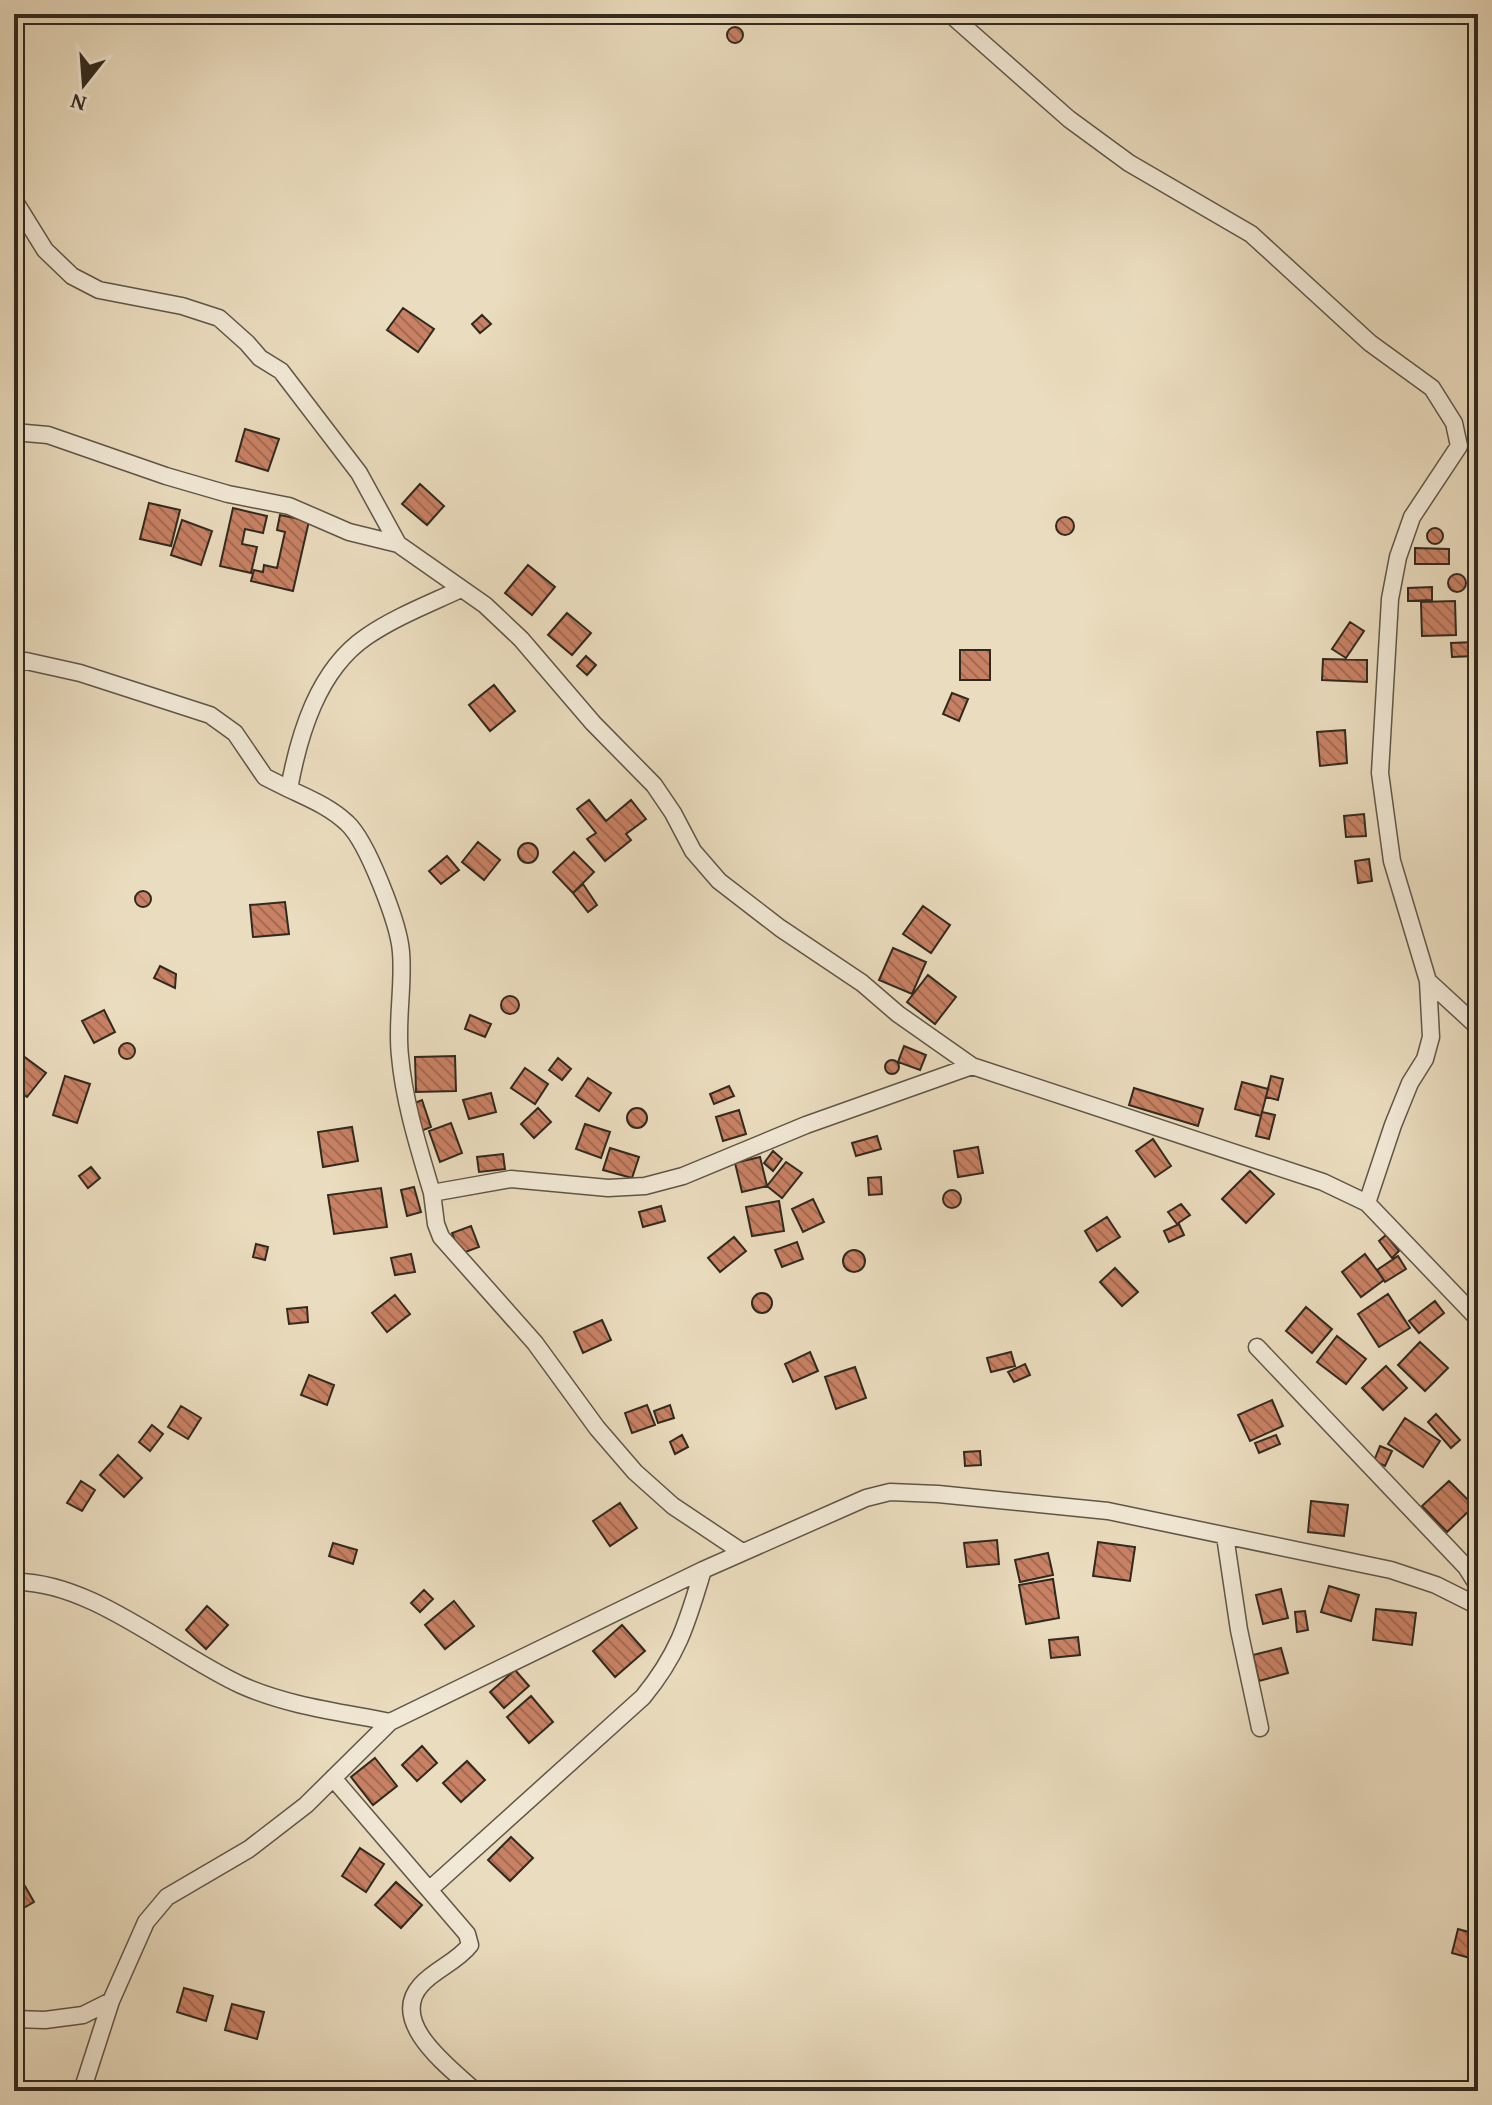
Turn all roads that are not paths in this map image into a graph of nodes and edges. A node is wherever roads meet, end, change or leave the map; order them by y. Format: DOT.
graph roads {
  1 [pos="950,14"];
  2 [pos="14,200"];
  3 [pos="14,432"];
  4 [pos="398,544"];
  5 [pos="461,589"];
  6 [pos="14,665"];
  7 [pos="289,789"];
  8 [pos="1428,981"];
  9 [pos="1478,1027"];
  10 [pos="972,1066"];
  11 [pos="432,1193"];
  12 [pos="1367,1203"];
  13 [pos="1478,1319"];
  14 [pos="1257,1347"];
  15 [pos="1225,1536"];
  16 [pos="742,1552"];
  17 [pos="703,1570"];
  18 [pos="14,1582"];
  19 [pos="1478,1586"];
  20 [pos="1478,1606"];
  21 [pos="390,1722"];
  22 [pos="1260,1728"];
  23 [pos="333,1778"];
  24 [pos="429,1890"];
  25 [pos="111,2001"];
  26 [pos="14,2019"];
  27 [pos="82,2091"];
  28 [pos="475,2091"];
  1 -- 8 [label="street"];
  2 -- 4 [label="street"];
  3 -- 4 [label="street"];
  4 -- 5 [label="street"];
  5 -- 7 [label="street"];
  5 -- 10 [label="street"];
  6 -- 7 [label="street"];
  7 -- 11 [label="street"];
  8 -- 9 [label="street"];
  8 -- 12 [label="street"];
  10 -- 11 [label="street"];
  10 -- 12 [label="street"];
  11 -- 16 [label="street"];
  12 -- 13 [label="street"];
  14 -- 19 [label="street"];
  15 -- 16 [label="street"];
  15 -- 20 [label="street"];
  15 -- 22 [label="street"];
  16 -- 17 [label="street"];
  17 -- 21 [label="street"];
  17 -- 24 [label="street"];
  18 -- 21 [label="street"];
  21 -- 23 [label="street"];
  23 -- 24 [label="street"];
  23 -- 25 [label="street"];
  24 -- 28 [label="street"];
  25 -- 26 [label="street"];
  25 -- 27 [label="street"];
}
